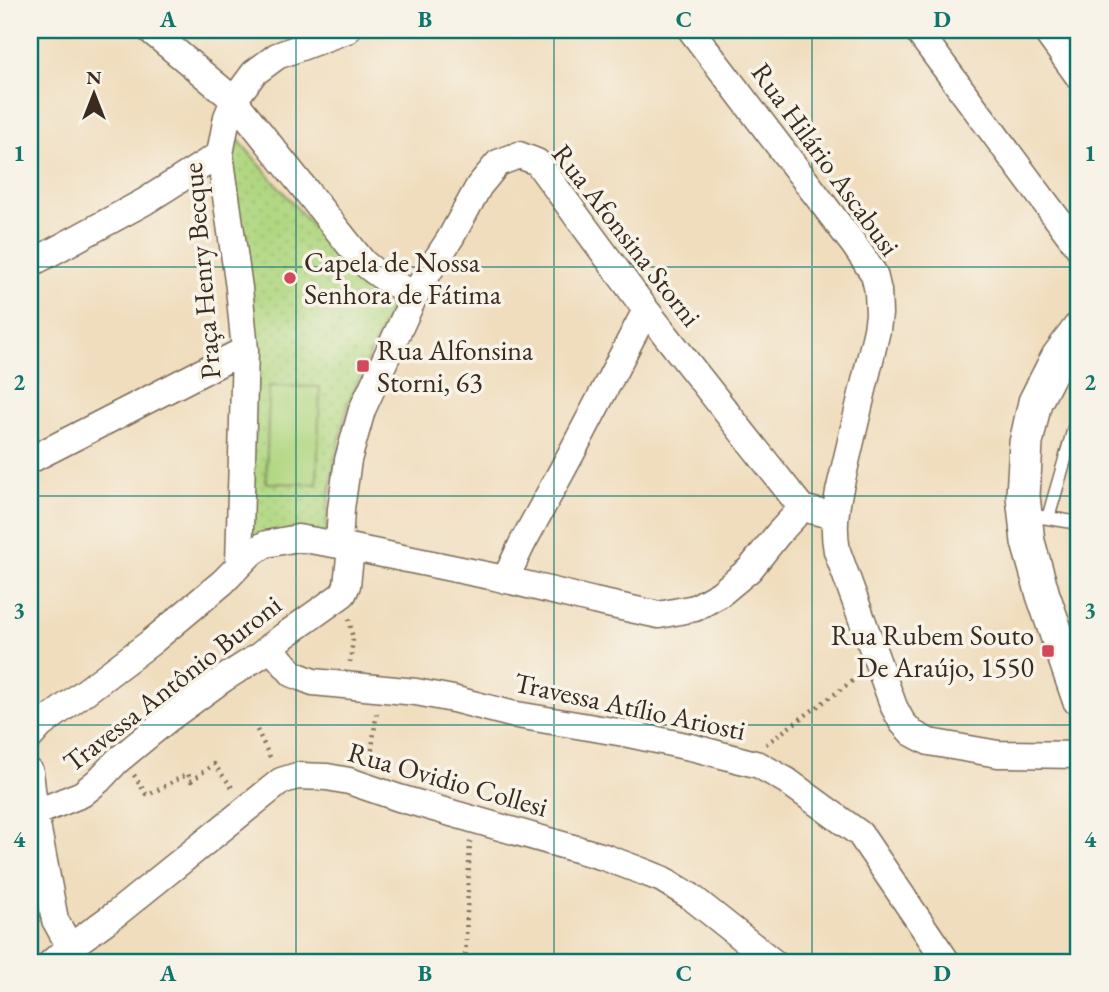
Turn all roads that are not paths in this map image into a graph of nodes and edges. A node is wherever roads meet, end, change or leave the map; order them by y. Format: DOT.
graph roads {
  1 [pos="150,30"];
  2 [pos="347,30"];
  3 [pos="691,30"];
  4 [pos="918,30"];
  5 [pos="1045,30"];
  6 [pos="278,41"];
  7 [pos="1079,77"];
  8 [pos="234,100"];
  9 [pos="220,154"];
  10 [pos="1079,248"];
  11 [pos="30,264"];
  12 [pos="416,294"];
  13 [pos="646,310"];
  14 [pos="1079,330"];
  15 [pos="245,350"];
  16 [pos="1079,411"];
  17 [pos="30,460"];
  18 [pos="802,508"];
  19 [pos="834,516"];
  20 [pos="1036,516"];
  21 [pos="1079,523"];
  22 [pos="345,546"];
  23 [pos="239,564"];
  24 [pos="505,580"];
  25 [pos="271,646"];
  26 [pos="1079,699"];
  27 [pos="30,737"];
  28 [pos="1079,755"];
  29 [pos="30,772"];
  30 [pos="32,815"];
  31 [pos="61,954"];
  32 [pos="773,962"];
  33 [pos="947,962"];
  1 -- 8 [label="street"];
  2 -- 6 [label="street, Praça Henry Becque"];
  3 -- 19 [label="street, Rua Hilário Ascabusi"];
  4 -- 10 [label="street"];
  5 -- 7 [label="street"];
  6 -- 8 [label="street, Praça Henry Becque"];
  8 -- 9 [label="street, Praça Henry Becque"];
  8 -- 12 [label="street"];
  9 -- 11 [label="street"];
  9 -- 15 [label="street, Praça Henry Becque"];
  12 -- 13 [label="street, Rua Afonsina Storni"];
  12 -- 22 [label="street, Rua Afonsina Storni"];
  13 -- 18 [label="street, Rua Afonsina Storni"];
  13 -- 24 [label="street"];
  14 -- 20 [label="street"];
  15 -- 17 [label="street"];
  15 -- 23 [label="street, Praça Henry Becque"];
  16 -- 20 [label="lane"];
  18 -- 19 [label="street"];
  18 -- 24 [label="street"];
  19 -- 28 [label="street, Rua Hilário Ascabusi"];
  20 -- 21 [label="lane"];
  20 -- 26 [label="street"];
  22 -- 23 [label="street"];
  22 -- 24 [label="street"];
  22 -- 25 [label="street, Travessa Antônio Buroni"];
  23 -- 27 [label="street"];
  25 -- 30 [label="street, Travessa Antônio Buroni"];
  25 -- 33 [label="street, Travessa Atílio Ariosti"];
  29 -- 30 [label="street"];
  30 -- 31 [label="street"];
  31 -- 32 [label="street, Rua Ovidio Collesi"];
}
